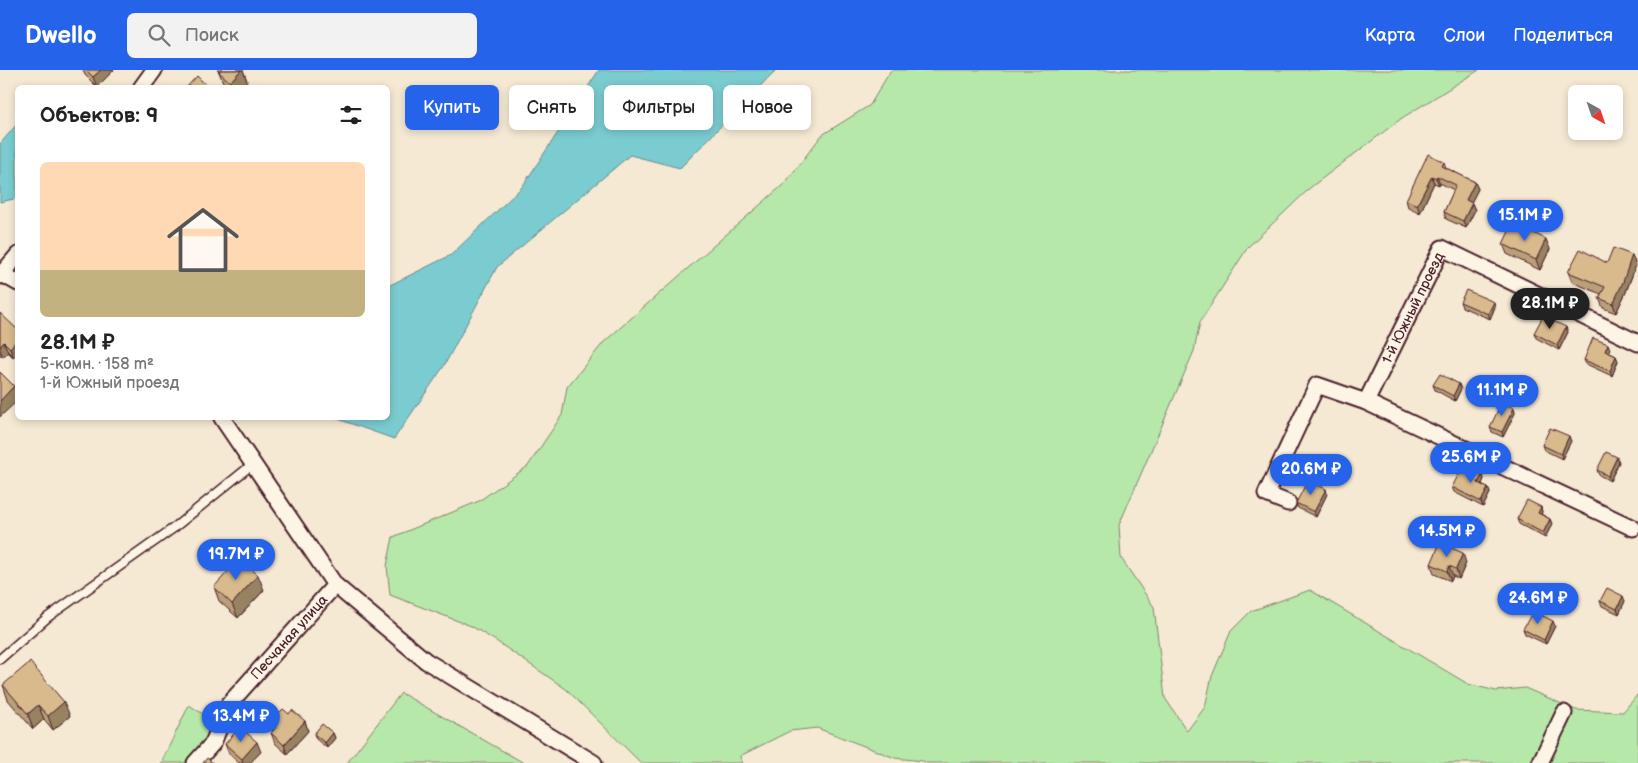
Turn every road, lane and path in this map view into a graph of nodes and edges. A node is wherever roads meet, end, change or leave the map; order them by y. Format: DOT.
graph roads {
  1 [pos="154,70"];
  2 [pos="143,85"];
  3 [pos="15,259"];
  4 [pos="1,275"];
  5 [pos="15,282"];
  6 [pos="1638,343"];
  7 [pos="1366,402"];
  8 [pos="223,420"];
  9 [pos="254,463"];
  10 [pos="1288,503"];
  11 [pos="1633,528"];
  12 [pos="335,585"];
  13 [pos="0,659"];
  14 [pos="1564,713"];
  15 [pos="195,763"];
  16 [pos="594,763"];
  17 [pos="1540,763"];
  1 -- 2 [label="street"];
  3 -- 4 [label="street"];
  4 -- 5 [label="street"];
  6 -- 7 [label="street, 1-й Южный проезд"];
  7 -- 10 [label="street"];
  7 -- 11 [label="street"];
  8 -- 9 [label="street"];
  9 -- 12 [label="street"];
  9 -- 13 [label="lane"];
  12 -- 15 [label="street, Песчаная улица"];
  12 -- 16 [label="street"];
  14 -- 17 [label="street"];
}
